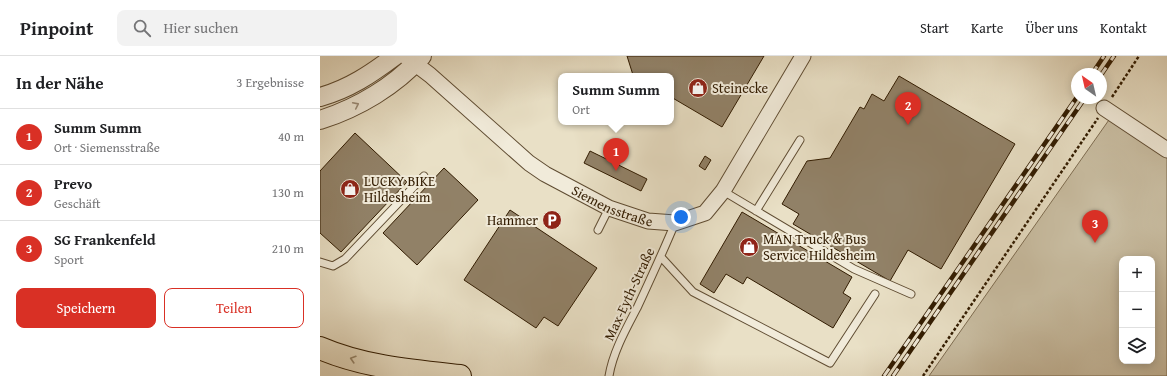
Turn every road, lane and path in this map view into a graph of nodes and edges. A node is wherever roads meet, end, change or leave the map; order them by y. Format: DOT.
graph roads {
  1 [pos="395,56"];
  2 [pos="803,56"];
  3 [pos="1140,56"];
  4 [pos="414,58"];
  5 [pos="320,97"];
  6 [pos="1104,108"];
  7 [pos="320,120"];
  8 [pos="800,140"];
  9 [pos="1167,150"];
  10 [pos="424,176"];
  11 [pos="723,191"];
  12 [pos="609,208"];
  13 [pos="756,211"];
  14 [pos="675,223"];
  15 [pos="598,230"];
  16 [pos="661,256"];
  17 [pos="320,262"];
  18 [pos="875,294"];
  19 [pos="911,294"];
  20 [pos="320,348"];
  21 [pos="460,376"];
  22 [pos="609,376"];
  23 [pos="923,376"];
  1 -- 5 [label="street"];
  2 -- 11 [label="street, Siemensstraße"];
  3 -- 6 [label="path"];
  7 -- 4 [label="street, one-way"];
  4 -- 12 [label="street, Siemensstraße"];
  6 -- 9 [label="street"];
  6 -- 23 [label="path"];
  8 -- 13 [label="lane"];
  10 -- 17 [label="lane"];
  11 -- 13 [label="lane"];
  11 -- 14 [label="street, Siemensstraße"];
  12 -- 14 [label="street, Siemensstraße"];
  12 -- 15 [label="lane"];
  13 -- 19 [label="lane"];
  14 -- 16 [label="lane, Max-Eyth-Straße"];
  16 -- 18 [label="lane"];
  16 -- 22 [label="lane, Max-Eyth-Straße"];
  21 -- 20 [label="highway, one-way"];
}
